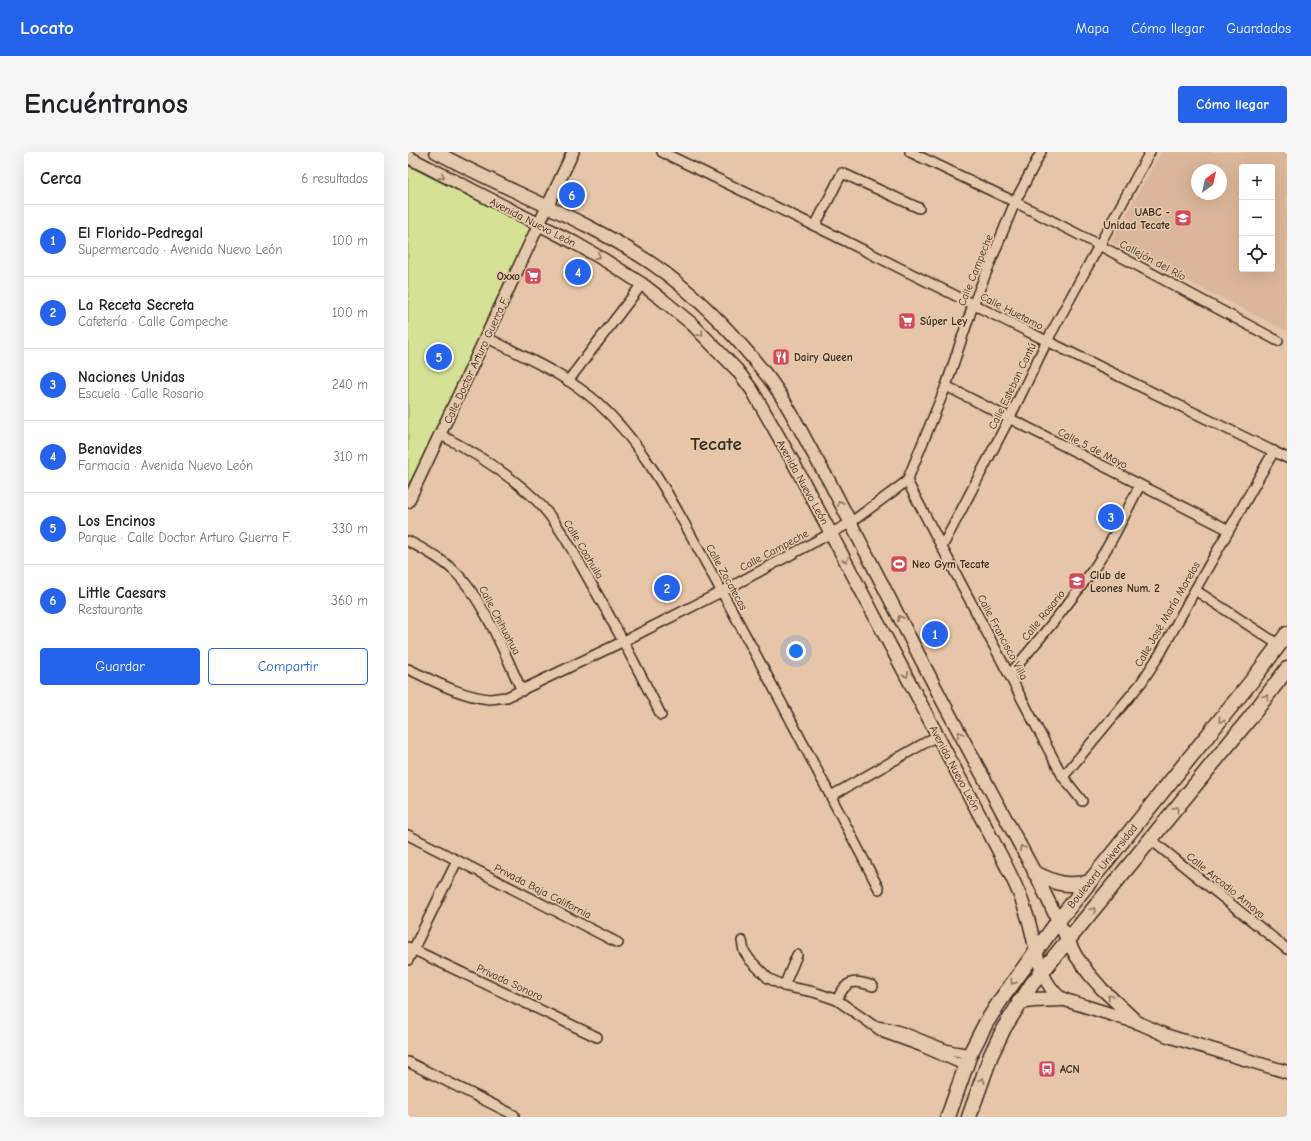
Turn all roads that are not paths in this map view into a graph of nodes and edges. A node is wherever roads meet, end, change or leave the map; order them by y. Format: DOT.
graph roads {
  1 [pos="436,152"];
  2 [pos="573,152"];
  3 [pos="662,152"];
  4 [pos="910,152"];
  5 [pos="1041,152"];
  6 [pos="1150,152"];
  7 [pos="408,157"];
  8 [pos="1015,202"];
  9 [pos="547,207"];
  10 [pos="919,208"];
  11 [pos="538,225"];
  12 [pos="815,226"];
  13 [pos="1099,245"];
  14 [pos="642,284"];
  15 [pos="973,305"];
  16 [pos="486,337"];
  17 [pos="1047,341"];
  18 [pos="1278,342"];
  19 [pos="568,381"];
  20 [pos="946,386"];
  21 [pos="1009,419"];
  22 [pos="440,435"];
  23 [pos="1274,451"];
  24 [pos="1287,458"];
  25 [pos="907,482"];
  26 [pos="1140,485"];
  27 [pos="408,502"];
  28 [pos="850,523"];
  29 [pos="1229,530"];
  30 [pos="832,533"];
  31 [pos="408,541"];
  32 [pos="942,547"];
  33 [pos="1194,590"];
  34 [pos="721,592"];
  35 [pos="1283,639"];
  36 [pos="624,641"];
  37 [pos="408,669"];
  38 [pos="1287,669"];
  39 [pos="1010,674"];
  40 [pos="1254,678"];
  41 [pos="522,691"];
  42 [pos="661,715"];
  43 [pos="1250,718"];
  44 [pos="937,736"];
  45 [pos="1063,777"];
  46 [pos="831,796"];
  47 [pos="1082,801"];
  48 [pos="408,835"];
  49 [pos="1150,839"];
  50 [pos="457,861"];
  51 [pos="1035,873"];
  52 [pos="1088,883"];
  53 [pos="879,889"];
  54 [pos="1058,921"];
  55 [pos="1068,940"];
  56 [pos="742,941"];
  57 [pos="618,943"];
  58 [pos="411,948"];
  59 [pos="1287,949"];
  60 [pos="1036,951"];
  61 [pos="797,955"];
  62 [pos="408,960"];
  63 [pos="1041,971"];
  64 [pos="784,986"];
  65 [pos="873,986"];
  66 [pos="1062,999"];
  67 [pos="837,1000"];
  68 [pos="1019,1002"];
  69 [pos="1139,1023"];
  70 [pos="597,1037"];
  71 [pos="968,1060"];
  72 [pos="408,1062"];
  73 [pos="1287,1072"];
  74 [pos="514,1115"];
  75 [pos="948,1117"];
  76 [pos="969,1117"];
  1 -- 9 [label="main road, Avenida Nuevo León"];
  2 -- 9 [label="street, Calle Doctor Arturo Guerra F."];
  3 -- 12 [label="street, Calle Huetamo"];
  4 -- 8 [label="street, Callejón del Río"];
  5 -- 8 [label="street, Calle Campeche"];
  6 -- 13 [label="street, Calle Esteban Cantú"];
  7 -- 11 [label="main road, Avenida Nuevo León, one-way"];
  8 -- 13 [label="street, Callejón del Río"];
  8 -- 15 [label="street, Calle Campeche"];
  9 -- 11 [label="street, Calle Doctor Arturo Guerra F."];
  28 -- 9 [label="main road, Avenida Nuevo León, one-way"];
  10 -- 12 [label="street"];
  11 -- 14 [label="main road, Avenida Nuevo León, one-way"];
  11 -- 16 [label="street, Calle Doctor Arturo Guerra F."];
  12 -- 15 [label="street, Calle Huetamo"];
  13 -- 17 [label="street, Calle Esteban Cantú"];
  13 -- 18 [label="street, Callejón del Río"];
  14 -- 19 [label="street"];
  14 -- 30 [label="main road, Avenida Nuevo León, one-way"];
  15 -- 17 [label="street, Calle Huetamo"];
  15 -- 20 [label="street, Calle Campeche"];
  16 -- 19 [label="street, Calle Zacatecas"];
  16 -- 22 [label="street, Calle Doctor Arturo Guerra F."];
  17 -- 21 [label="street, Calle Esteban Cantú"];
  17 -- 23 [label="street, Calle Huetamo"];
  19 -- 34 [label="street, Calle Zacatecas"];
  20 -- 21 [label="street, Calle 5 de Mayo"];
  20 -- 25 [label="street, Calle Campeche"];
  21 -- 26 [label="street, Calle 5 de Mayo"];
  21 -- 32 [label="street, Calle Esteban Cantú"];
  22 -- 27 [label="street, Calle Doctor Arturo Guerra F."];
  22 -- 36 [label="street, Calle Coahuila"];
  23 -- 24 [label="street, Calle Huetamo"];
  23 -- 29 [label="street, Calle José María Morelos"];
  25 -- 28 [label="street, Calle Campeche"];
  25 -- 32 [label="street, Calle Francisco Villa"];
  26 -- 29 [label="street, Calle 5 de Mayo"];
  26 -- 39 [label="street, Calle Rosario"];
  28 -- 30 [label="street, Calle Campeche"];
  51 -- 28 [label="main road, Avenida Nuevo León, one-way"];
  29 -- 33 [label="street, Calle José María Morelos"];
  30 -- 34 [label="street, Calle Campeche"];
  30 -- 44 [label="main road, Avenida Nuevo León, one-way"];
  31 -- 41 [label="street, Calle Chihuahua"];
  32 -- 39 [label="street, Calle Francisco Villa"];
  33 -- 35 [label="street"];
  33 -- 45 [label="street, Calle José María Morelos"];
  34 -- 36 [label="street, Calle Campeche"];
  34 -- 46 [label="street, Calle Zacatecas"];
  35 -- 40 [label="main road, Boulevard Universidad"];
  36 -- 41 [label="street, Calle Campeche"];
  36 -- 42 [label="street, Calle Coahuila"];
  37 -- 41 [label="street, Calle Campeche"];
  43 -- 38 [label="main road, Boulevard Universidad, one-way"];
  39 -- 45 [label="street, Calle Francisco Villa"];
  40 -- 43 [label="main road"];
  40 -- 52 [label="main road, Boulevard Universidad, one-way"];
  49 -- 43 [label="main road, Boulevard Universidad, one-way"];
  44 -- 46 [label="street"];
  44 -- 60 [label="main road, Avenida Nuevo León"];
  45 -- 47 [label="street, Calle Francisco Villa"];
  46 -- 53 [label="street, Calle Zacatecas"];
  48 -- 50 [label="street, Privada Baja California"];
  55 -- 49 [label="main road, Boulevard Universidad, one-way"];
  49 -- 59 [label="street, Calle Arcadio Amaya"];
  50 -- 57 [label="street, Privada Baja California"];
  50 -- 58 [label="street"];
  51 -- 52 [label="main road"];
  51 -- 54 [label="main road, Avenida Nuevo León"];
  52 -- 54 [label="main road, Boulevard Universidad"];
  54 -- 55 [label="main road, Avenida Nuevo León"];
  54 -- 60 [label="main road, Boulevard Universidad"];
  55 -- 63 [label="main road, Boulevard Universidad"];
  69 -- 55 [label="main road, Avenida Nuevo León, one-way"];
  56 -- 64 [label="street"];
  58 -- 62 [label="street"];
  58 -- 70 [label="street, Privada Sonora"];
  60 -- 63 [label="main road, Avenida Nuevo León"];
  60 -- 71 [label="main road, Boulevard Universidad, one-way"];
  61 -- 64 [label="street"];
  63 -- 66 [label="main road, Avenida Nuevo León"];
  63 -- 68 [label="main road, Boulevard Universidad"];
  64 -- 67 [label="street"];
  65 -- 67 [label="street"];
  66 -- 68 [label="main road"];
  66 -- 69 [label="main road"];
  67 -- 71 [label="street"];
  76 -- 68 [label="main road, Boulevard Universidad, one-way"];
  69 -- 73 [label="main road"];
  71 -- 75 [label="main road, Boulevard Universidad"];
  72 -- 74 [label="street"];
}
